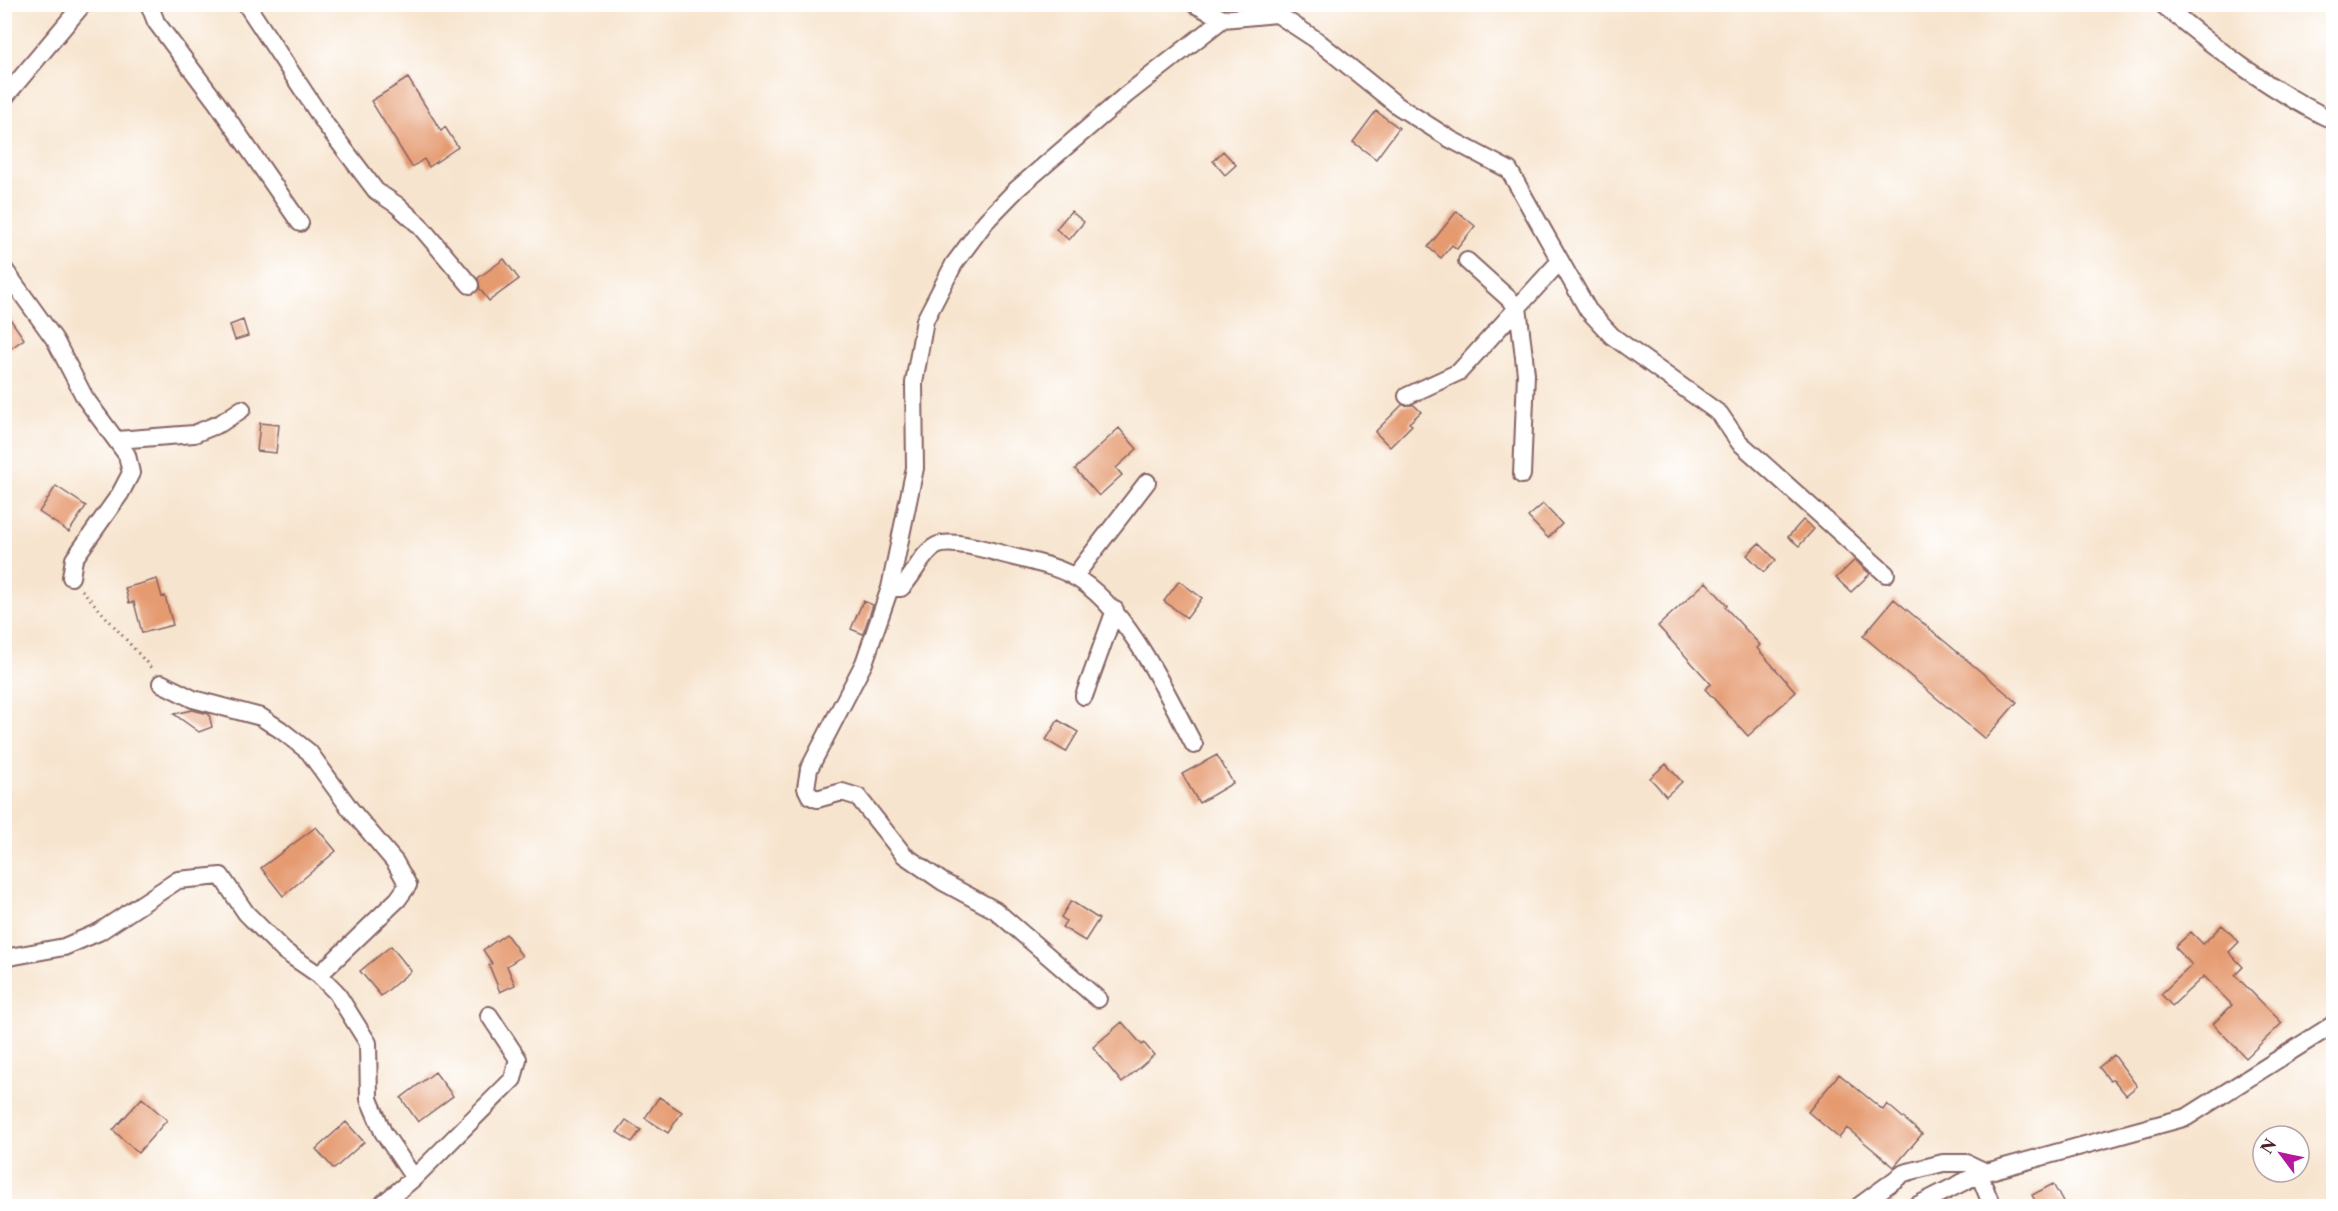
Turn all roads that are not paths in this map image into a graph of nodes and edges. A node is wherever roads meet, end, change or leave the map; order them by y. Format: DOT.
graph roads {
  1 [pos="83,4"];
  2 [pos="149,4"];
  3 [pos="246,4"];
  4 [pos="1194,4"];
  5 [pos="2162,4"];
  6 [pos="1223,19"];
  7 [pos="4,98"];
  8 [pos="2334,121"];
  9 [pos="300,223"];
  10 [pos="1467,261"];
  11 [pos="1560,261"];
  12 [pos="4,269"];
  13 [pos="470,285"];
  14 [pos="1518,307"];
  15 [pos="1407,396"];
  16 [pos="242,409"];
  17 [pos="117,440"];
  18 [pos="1521,476"];
  19 [pos="1147,482"];
  20 [pos="1886,573"];
  21 [pos="71,577"];
  22 [pos="1074,577"];
  23 [pos="890,588"];
  24 [pos="1115,610"];
  25 [pos="161,683"];
  26 [pos="1084,696"];
  27 [pos="1194,745"];
  28 [pos="4,958"];
  29 [pos="319,975"];
  30 [pos="1098,999"];
  31 [pos="489,1015"];
  32 [pos="2334,1024"];
  33 [pos="1982,1173"];
  34 [pos="414,1178"];
  35 [pos="380,1206"];
  36 [pos="1859,1206"];
  37 [pos="1916,1206"];
  38 [pos="1992,1206"];
  1 -- 7 [label="street"];
  2 -- 9 [label="street"];
  3 -- 13 [label="street"];
  4 -- 6 [label="street"];
  5 -- 8 [label="street"];
  6 -- 11 [label="street"];
  6 -- 23 [label="street"];
  10 -- 14 [label="street"];
  11 -- 14 [label="street"];
  11 -- 20 [label="street"];
  12 -- 17 [label="street"];
  14 -- 15 [label="street"];
  14 -- 18 [label="street"];
  16 -- 17 [label="street"];
  17 -- 21 [label="street"];
  19 -- 22 [label="street"];
  22 -- 23 [label="street"];
  22 -- 24 [label="street"];
  23 -- 30 [label="street"];
  24 -- 26 [label="street"];
  24 -- 27 [label="street"];
  25 -- 29 [label="street"];
  28 -- 29 [label="street"];
  29 -- 34 [label="street"];
  31 -- 34 [label="street"];
  32 -- 33 [label="street"];
  33 -- 36 [label="street"];
  33 -- 37 [label="street"];
  33 -- 38 [label="street"];
  34 -- 35 [label="street"];
}
